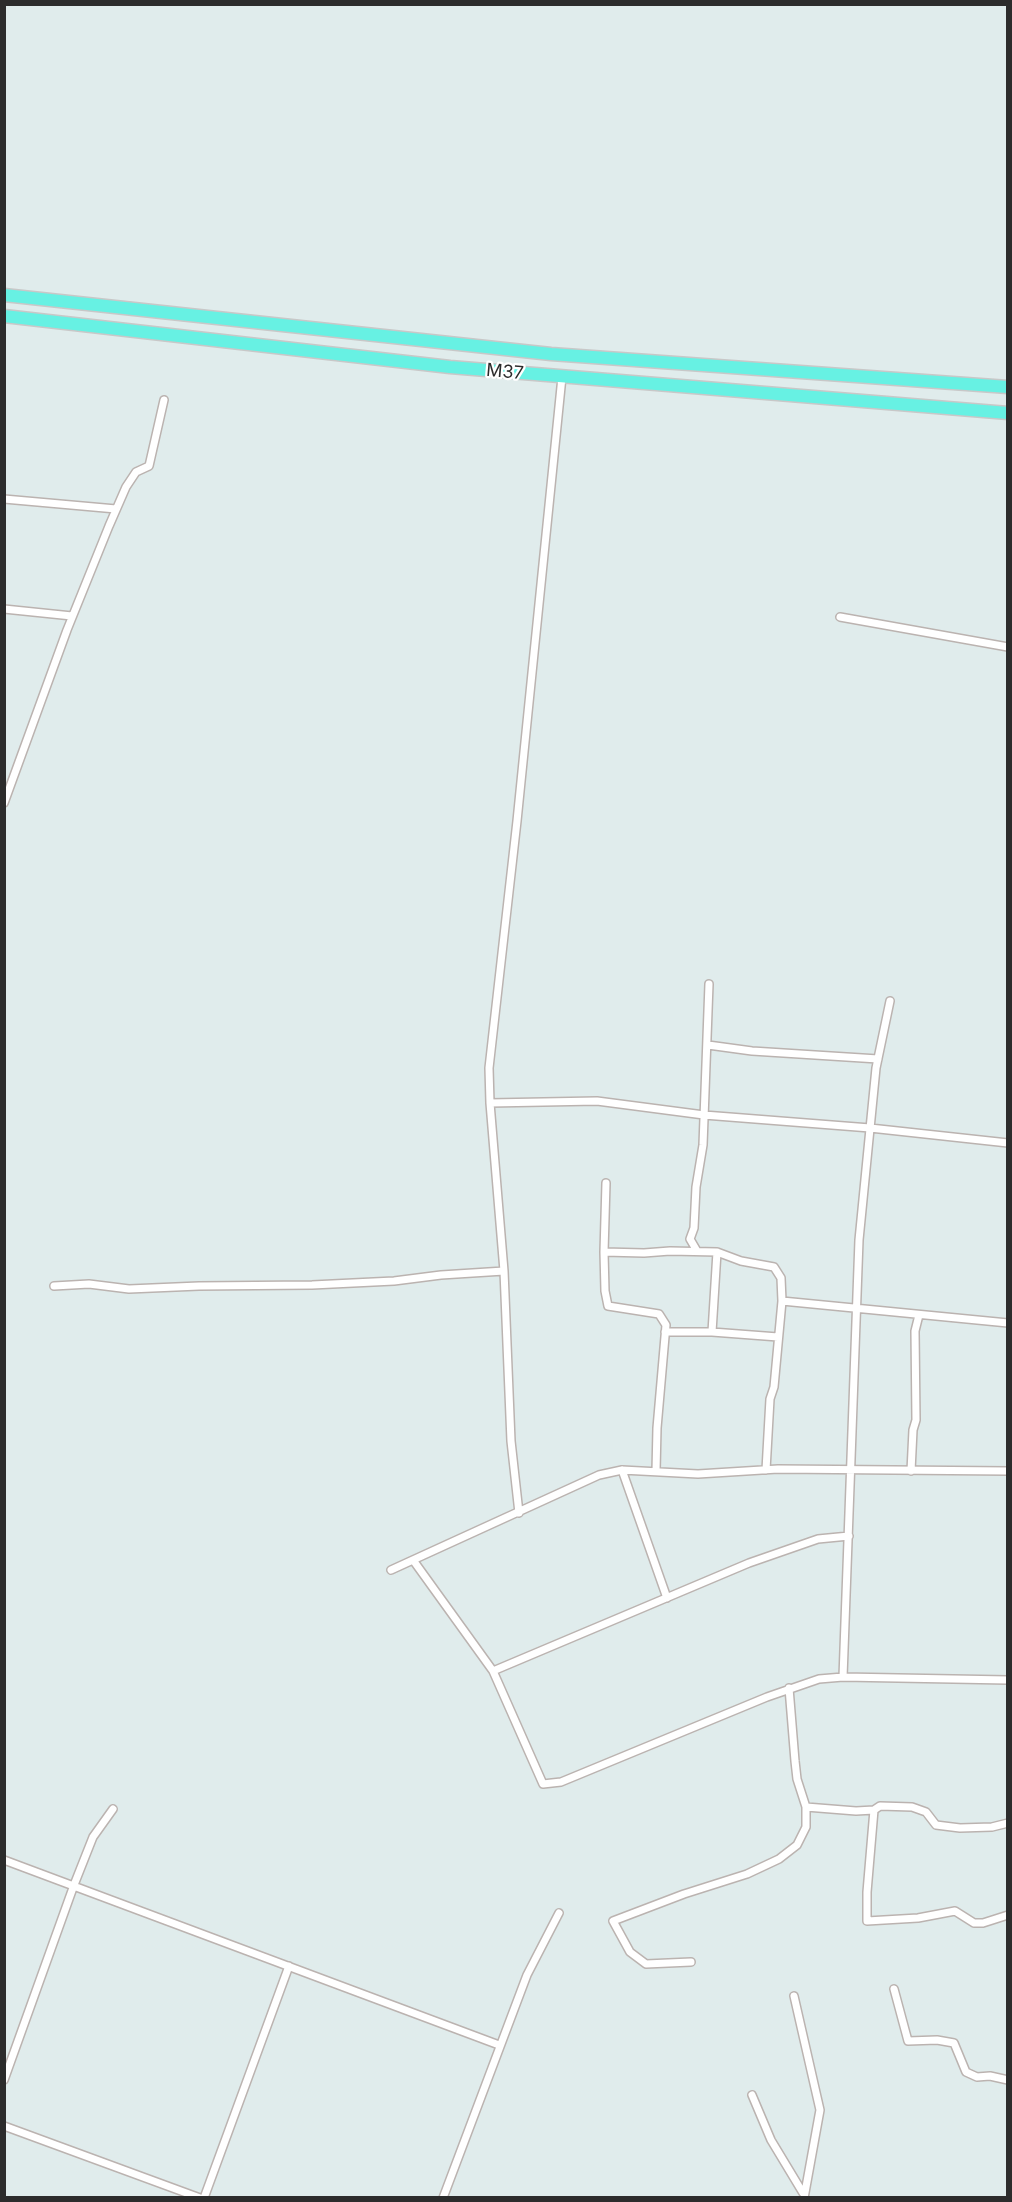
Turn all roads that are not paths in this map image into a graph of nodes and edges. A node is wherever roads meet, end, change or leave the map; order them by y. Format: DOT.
graph roads {
  1 [pos="4,295"];
  2 [pos="142,309"];
  3 [pos="4,316"];
  4 [pos="141,331"];
  5 [pos="562,377"];
  6 [pos="1008,387"];
  7 [pos="164,400"];
  8 [pos="1008,412"];
  9 [pos="4,499"];
  10 [pos="116,510"];
  11 [pos="4,609"];
  12 [pos="72,616"];
  13 [pos="840,617"];
  14 [pos="1008,647"];
  15 [pos="4,803"];
  16 [pos="709,984"];
  17 [pos="890,1001"];
  18 [pos="708,1045"];
  19 [pos="878,1059"];
  20 [pos="490,1103"];
  21 [pos="704,1115"];
  22 [pos="870,1128"];
  23 [pos="1008,1143"];
  24 [pos="606,1183"];
  25 [pos="697,1251"];
  26 [pos="604,1252"];
  27 [pos="717,1252"];
  28 [pos="504,1271"];
  29 [pos="54,1286"];
  30 [pos="782,1301"];
  31 [pos="857,1309"];
  32 [pos="919,1315"];
  33 [pos="1008,1323"];
  34 [pos="665,1332"];
  35 [pos="712,1332"];
  36 [pos="778,1337"];
  37 [pos="622,1470"];
  38 [pos="766,1470"];
  39 [pos="851,1470"];
  40 [pos="911,1471"];
  41 [pos="1008,1471"];
  42 [pos="656,1472"];
  43 [pos="519,1513"];
  44 [pos="849,1536"];
  45 [pos="413,1560"];
  46 [pos="391,1570"];
  47 [pos="667,1598"];
  48 [pos="493,1671"];
  49 [pos="843,1677"];
  50 [pos="1008,1680"];
  51 [pos="789,1688"];
  52 [pos="806,1807"];
  53 [pos="113,1809"];
  54 [pos="874,1810"];
  55 [pos="1008,1823"];
  56 [pos="4,1860"];
  57 [pos="74,1885"];
  58 [pos="559,1913"];
  59 [pos="1008,1915"];
  60 [pos="691,1962"];
  61 [pos="289,1965"];
  62 [pos="894,1989"];
  63 [pos="794,1996"];
  64 [pos="499,2045"];
  65 [pos="4,2080"];
  66 [pos="1008,2080"];
  67 [pos="752,2095"];
  68 [pos="4,2126"];
  69 [pos="803,2195"];
  70 [pos="202,2198"];
  71 [pos="443,2198"];
  1 -- 2 [label="highway, M37 / M37"];
  2 -- 4 [label="highway"];
  2 -- 6 [label="highway, M37 / M37"];
  3 -- 4 [label="highway, M37 / M37"];
  4 -- 5 [label="highway, M37 / M37"];
  5 -- 8 [label="highway, M37 / M37"];
  5 -- 20 [label="street"];
  7 -- 10 [label="street"];
  9 -- 10 [label="street"];
  10 -- 12 [label="street"];
  11 -- 12 [label="street"];
  12 -- 15 [label="street"];
  13 -- 14 [label="street"];
  16 -- 18 [label="street"];
  17 -- 19 [label="street"];
  18 -- 19 [label="street"];
  18 -- 21 [label="street"];
  19 -- 22 [label="street"];
  20 -- 21 [label="street"];
  20 -- 28 [label="street"];
  21 -- 22 [label="street"];
  21 -- 25 [label="street"];
  22 -- 23 [label="street"];
  22 -- 31 [label="street"];
  24 -- 26 [label="street"];
  25 -- 26 [label="street"];
  25 -- 27 [label="street"];
  26 -- 34 [label="street"];
  27 -- 30 [label="street"];
  27 -- 35 [label="street"];
  28 -- 29 [label="street"];
  28 -- 43 [label="street"];
  30 -- 31 [label="street"];
  30 -- 36 [label="street"];
  31 -- 32 [label="street"];
  31 -- 39 [label="street"];
  32 -- 33 [label="street"];
  32 -- 40 [label="street"];
  34 -- 35 [label="street"];
  34 -- 42 [label="street"];
  35 -- 36 [label="street"];
  36 -- 38 [label="street"];
  37 -- 42 [label="street"];
  37 -- 43 [label="street"];
  37 -- 47 [label="street"];
  38 -- 39 [label="street"];
  38 -- 42 [label="street"];
  39 -- 40 [label="street"];
  39 -- 44 [label="street"];
  40 -- 41 [label="street"];
  43 -- 45 [label="street"];
  44 -- 47 [label="street"];
  44 -- 49 [label="street"];
  45 -- 46 [label="street"];
  45 -- 48 [label="street"];
  47 -- 48 [label="street"];
  48 -- 51 [label="street"];
  49 -- 50 [label="street"];
  49 -- 51 [label="street"];
  51 -- 52 [label="street"];
  52 -- 54 [label="street"];
  52 -- 60 [label="street"];
  53 -- 57 [label="street"];
  54 -- 55 [label="street"];
  54 -- 59 [label="street"];
  56 -- 57 [label="street"];
  57 -- 61 [label="street"];
  57 -- 65 [label="street"];
  58 -- 64 [label="street"];
  61 -- 64 [label="street"];
  61 -- 70 [label="street"];
  62 -- 66 [label="street"];
  63 -- 69 [label="street"];
  64 -- 71 [label="street"];
  67 -- 69 [label="street"];
  68 -- 70 [label="street"];
}
